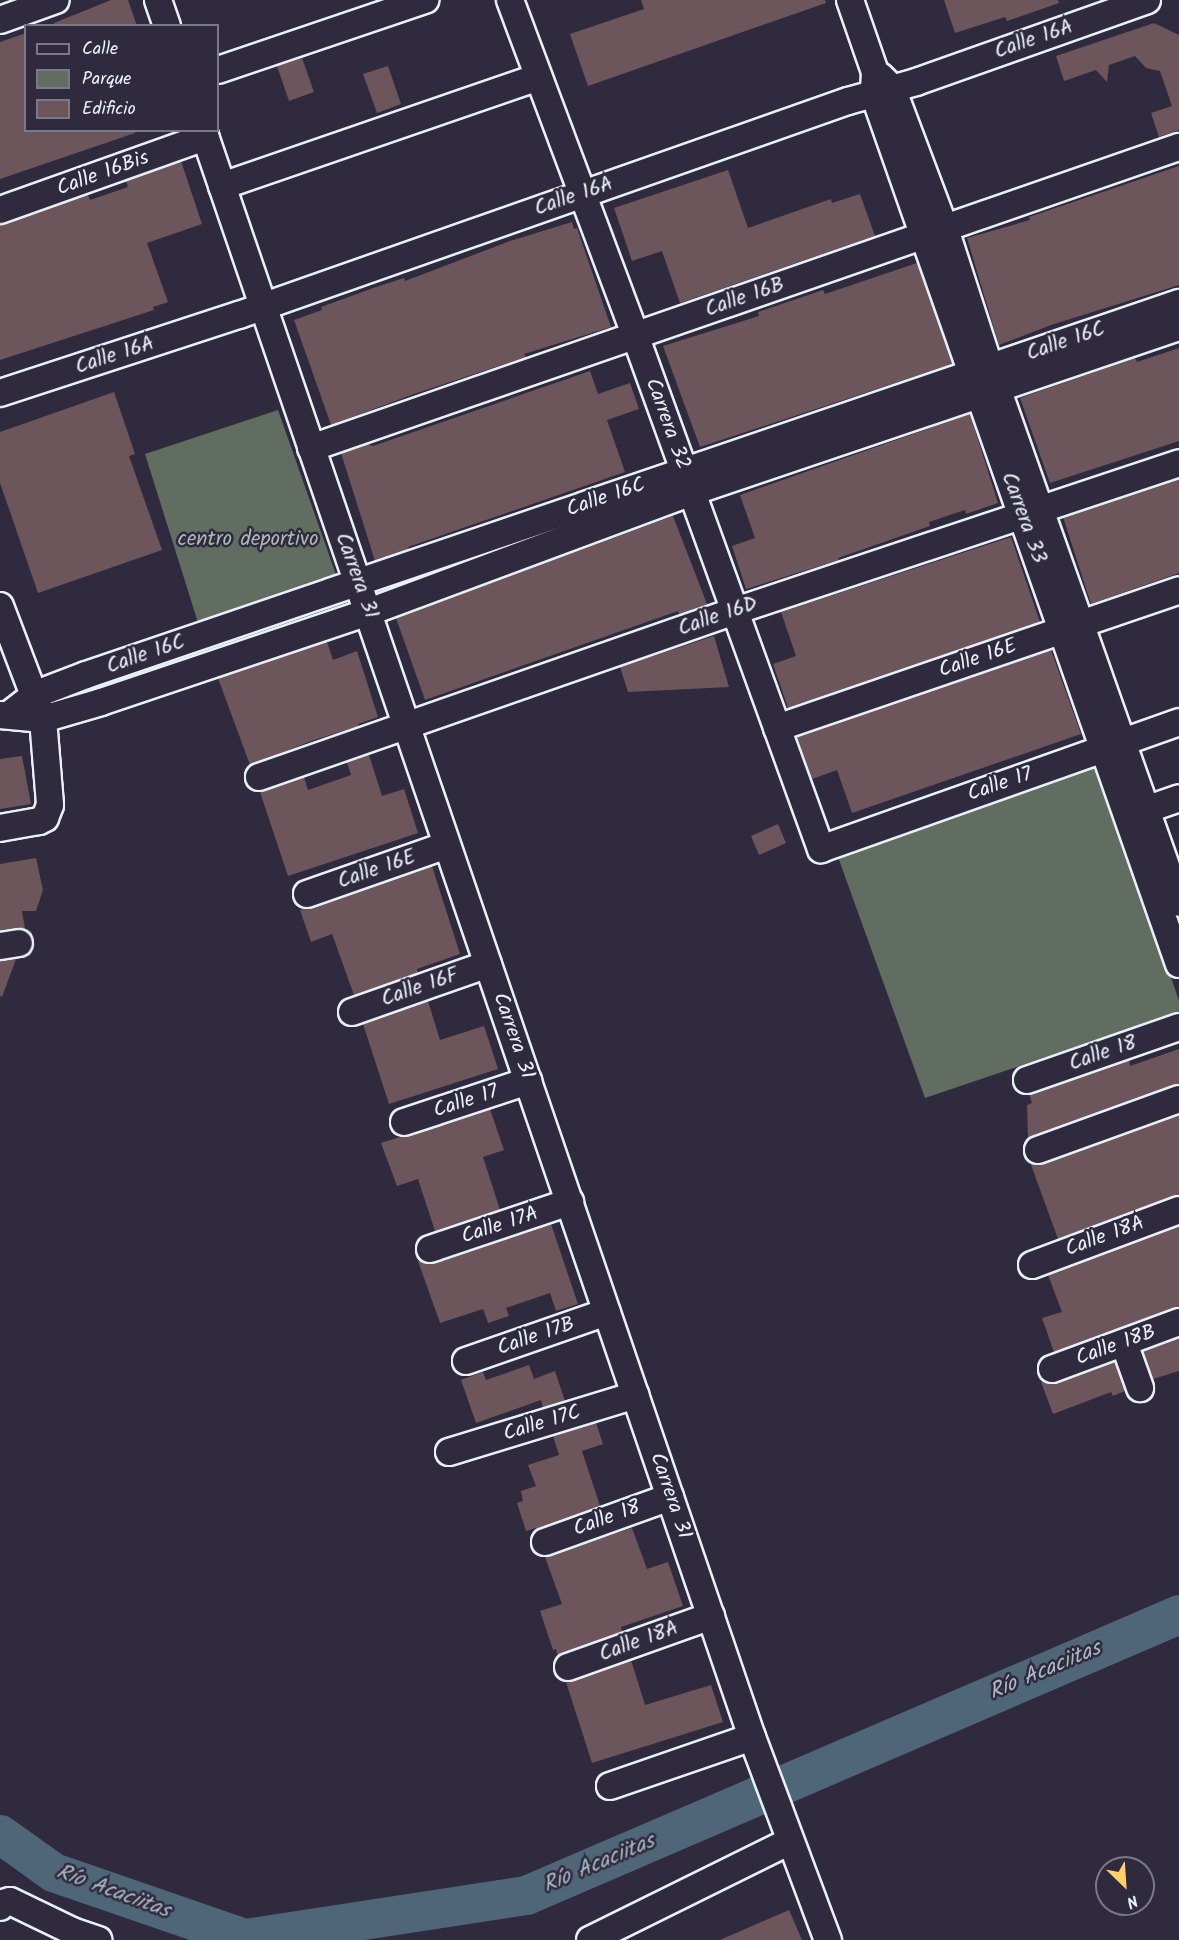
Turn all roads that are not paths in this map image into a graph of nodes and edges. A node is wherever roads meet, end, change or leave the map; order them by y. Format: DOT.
graph roads {
  1 [pos="56,0"];
  2 [pos="158,0"];
  3 [pos="424,0"];
  4 [pos="510,0"];
  5 [pos="850,0"];
  6 [pos="1147,0"];
  7 [pos="0,20"];
  8 [pos="166,24"];
  9 [pos="219,70"];
  10 [pos="538,77"];
  11 [pos="880,84"];
  12 [pos="204,134"];
  13 [pos="1179,147"];
  14 [pos="222,186"];
  15 [pos="582,195"];
  16 [pos="0,210"];
  17 [pos="935,232"];
  18 [pos="1179,303"];
  19 [pos="263,305"];
  20 [pos="1179,327"];
  21 [pos="635,335"];
  22 [pos="985,381"];
  23 [pos="0,393"];
  24 [pos="311,448"];
  25 [pos="1179,463"];
  26 [pos="688,482"];
  27 [pos="1032,513"];
  28 [pos="356,583"];
  29 [pos="1179,590"];
  30 [pos="0,606"];
  31 [pos="735,611"];
  32 [pos="369,612"];
  33 [pos="1072,627"];
  34 [pos="34,695"];
  35 [pos="5,714"];
  36 [pos="43,719"];
  37 [pos="1179,722"];
  38 [pos="406,724"];
  39 [pos="777,728"];
  40 [pos="1112,745"];
  41 [pos="259,777"];
  42 [pos="1179,798"];
  43 [pos="1145,810"];
  44 [pos="0,828"];
  45 [pos="447,845"];
  46 [pos="820,849"];
  47 [pos="307,894"];
  48 [pos="1179,903"];
  49 [pos="488,964"];
  50 [pos="1179,964"];
  51 [pos="352,1012"];
  52 [pos="1179,1027"];
  53 [pos="1027,1080"];
  54 [pos="528,1081"];
  55 [pos="1179,1099"];
  56 [pos="404,1122"];
  57 [pos="1038,1150"];
  58 [pos="570,1202"];
  59 [pos="1179,1210"];
  60 [pos="430,1249"];
  61 [pos="1032,1264"];
  62 [pos="607,1312"];
  63 [pos="1179,1322"];
  64 [pos="1124,1342"];
  65 [pos="466,1362"];
  66 [pos="1052,1369"];
  67 [pos="1140,1388"];
  68 [pos="636,1395"];
  69 [pos="449,1452"];
  70 [pos="670,1497"];
  71 [pos="544,1542"];
  72 [pos="711,1616"];
  73 [pos="567,1667"];
  74 [pos="756,1746"];
  75 [pos="610,1786"];
  76 [pos="789,1836"];
  77 [pos="0,1907"];
  78 [pos="98,1940"];
  79 [pos="590,1940"];
  80 [pos="828,1940"];
  1 -- 7 [label="street"];
  2 -- 8 [label="street"];
  3 -- 9 [label="street"];
  4 -- 10 [label="street, Carrera 32"];
  5 -- 11 [label="street, Carrera 33"];
  6 -- 11 [label="street, Calle 16A"];
  10 -- 14 [label="street"];
  10 -- 15 [label="street, Carrera 32"];
  11 -- 15 [label="street, Calle 16A"];
  11 -- 17 [label="street, Carrera 33"];
  12 -- 14 [label="street, Carrera 31"];
  12 -- 16 [label="street, Calle 16Bis"];
  13 -- 17 [label="street, Calle 16B"];
  14 -- 19 [label="street, Carrera 31"];
  15 -- 19 [label="street, Calle 16A"];
  15 -- 21 [label="street, Carrera 32"];
  17 -- 21 [label="street, Calle 16B"];
  17 -- 22 [label="street, Carrera 33"];
  18 -- 22 [label="street, Calle 16C"];
  19 -- 23 [label="street, Calle 16A"];
  19 -- 24 [label="street, Carrera 31"];
  20 -- 22 [label="street, Calle 16C"];
  21 -- 24 [label="street, Calle 16B"];
  21 -- 26 [label="street, Carrera 32"];
  22 -- 26 [label="street, Calle 16C"];
  22 -- 27 [label="street, Carrera 33"];
  24 -- 28 [label="street, Carrera 31"];
  25 -- 27 [label="street, Calle 16D"];
  26 -- 28 [label="street, Calle 16C"];
  26 -- 31 [label="street, Carrera 32"];
  26 -- 32 [label="street, Calle 16C"];
  27 -- 31 [label="street, Calle 16D"];
  27 -- 33 [label="street, Carrera 33"];
  28 -- 32 [label="street, Carrera 31"];
  28 -- 34 [label="street, Calle 16C"];
  29 -- 33 [label="street, Calle 16E"];
  30 -- 34 [label="street"];
  31 -- 38 [label="street, Calle 16D"];
  31 -- 39 [label="street, Carrera 32"];
  32 -- 36 [label="street, Calle 16C"];
  32 -- 38 [label="street, Carrera 31"];
  33 -- 39 [label="street, Calle 16E"];
  33 -- 40 [label="street, Carrera 33"];
  34 -- 35 [label="street, Calle 16C"];
  34 -- 36 [label="street"];
  35 -- 36 [label="street"];
  36 -- 44 [label="street"];
  37 -- 40 [label="street, Calle 17"];
  38 -- 41 [label="street, Calle 16D"];
  38 -- 45 [label="street, Carrera 31"];
  39 -- 46 [label="street, Carrera 32"];
  40 -- 43 [label="street, Carrera 33"];
  40 -- 46 [label="street, Calle 17"];
  40 -- 50 [label="street, Carrera 33"];
  42 -- 43 [label="street"];
  43 -- 48 [label="street, Carrera 33"];
  45 -- 47 [label="street, Calle 16E"];
  45 -- 49 [label="street, Carrera 31"];
  49 -- 51 [label="street, Calle 16F"];
  49 -- 54 [label="street, Carrera 31"];
  52 -- 53 [label="street, Calle 18"];
  54 -- 56 [label="street, Calle 17"];
  54 -- 58 [label="street, Carrera 31"];
  55 -- 57 [label="street"];
  58 -- 60 [label="street, Calle 17A"];
  58 -- 62 [label="street, Carrera 31"];
  59 -- 61 [label="street, Calle 18A"];
  62 -- 65 [label="street, Calle 17B"];
  62 -- 68 [label="street, Carrera 31"];
  63 -- 64 [label="street, Calle 18B"];
  64 -- 66 [label="street, Calle 18B"];
  64 -- 67 [label="street"];
  68 -- 69 [label="street, Calle 17C"];
  68 -- 70 [label="street, Carrera 31"];
  70 -- 71 [label="street, Calle 18"];
  70 -- 72 [label="street, Carrera 31"];
  72 -- 73 [label="street, Calle 18A"];
  72 -- 74 [label="street, Carrera 31"];
  74 -- 75 [label="street"];
  74 -- 76 [label="street, Carrera 31"];
  76 -- 79 [label="street"];
  76 -- 80 [label="street, Carrera 31"];
  77 -- 78 [label="street"];
}
